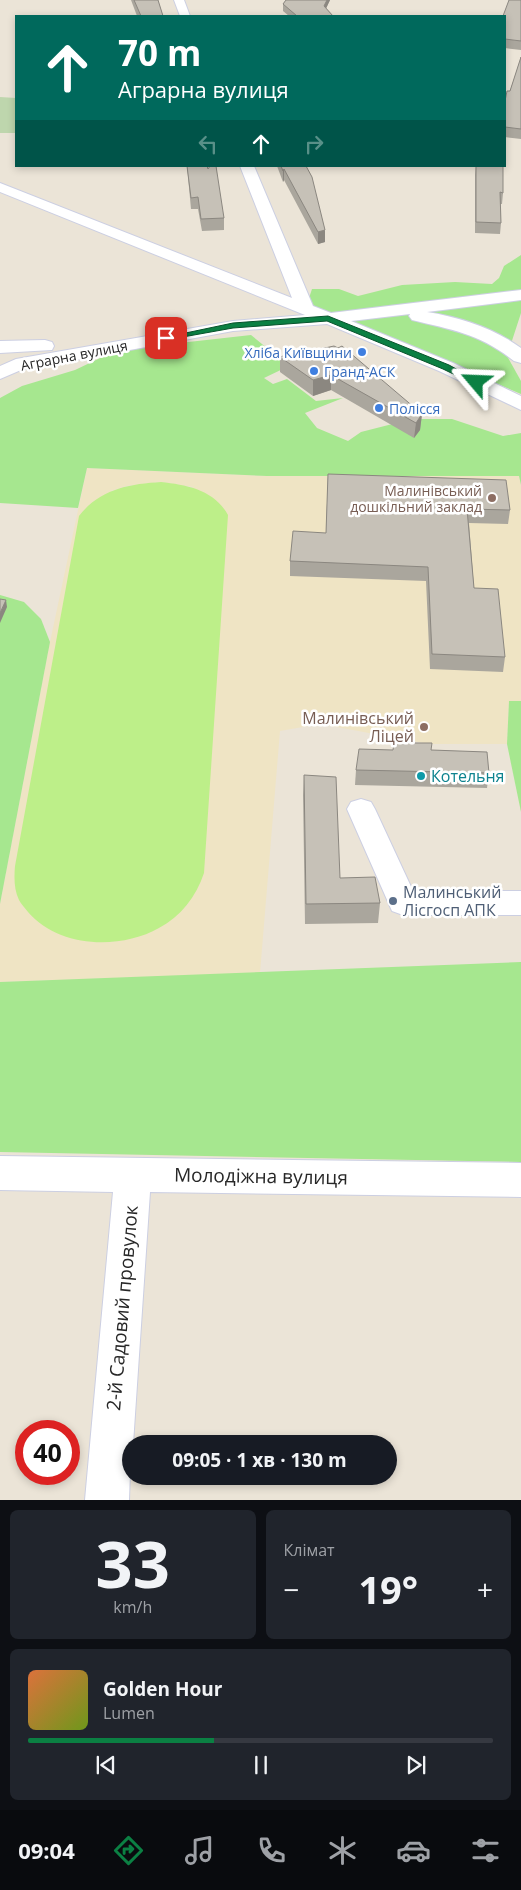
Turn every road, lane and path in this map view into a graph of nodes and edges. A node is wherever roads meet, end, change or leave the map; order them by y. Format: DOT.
graph roads {
  1 [pos="178,0"];
  2 [pos="185,15"];
  3 [pos="247,167"];
  4 [pos="0,187"];
  5 [pos="521,295"];
  6 [pos="306,310"];
  7 [pos="387,312"];
  8 [pos="328,319"];
  9 [pos="132,344"];
  10 [pos="0,347"];
  11 [pos="521,357"];
  12 [pos="0,373"];
  13 [pos="521,404"];
  14 [pos="361,809"];
  15 [pos="521,903"];
  16 [pos="0,1174"];
  17 [pos="133,1175"];
  18 [pos="521,1180"];
  19 [pos="107,1500"];
  1 -- 2 [label="street"];
  3 -- 6 [label="street"];
  4 -- 6 [label="street"];
  5 -- 7 [label="street"];
  6 -- 8 [label="street"];
  7 -- 8 [label="street, Аграрна вулиця"];
  7 -- 11 [label="street"];
  8 -- 9 [label="street, Аграрна вулиця"];
  8 -- 13 [label="street"];
  9 -- 10 [label="street"];
  9 -- 12 [label="street, Аграрна вулиця"];
  14 -- 15 [label="street"];
  16 -- 17 [label="street, Молодіжна вулиця"];
  17 -- 18 [label="street, Молодіжна вулиця"];
  17 -- 19 [label="street, 2-й Садовий провулок"];
}
